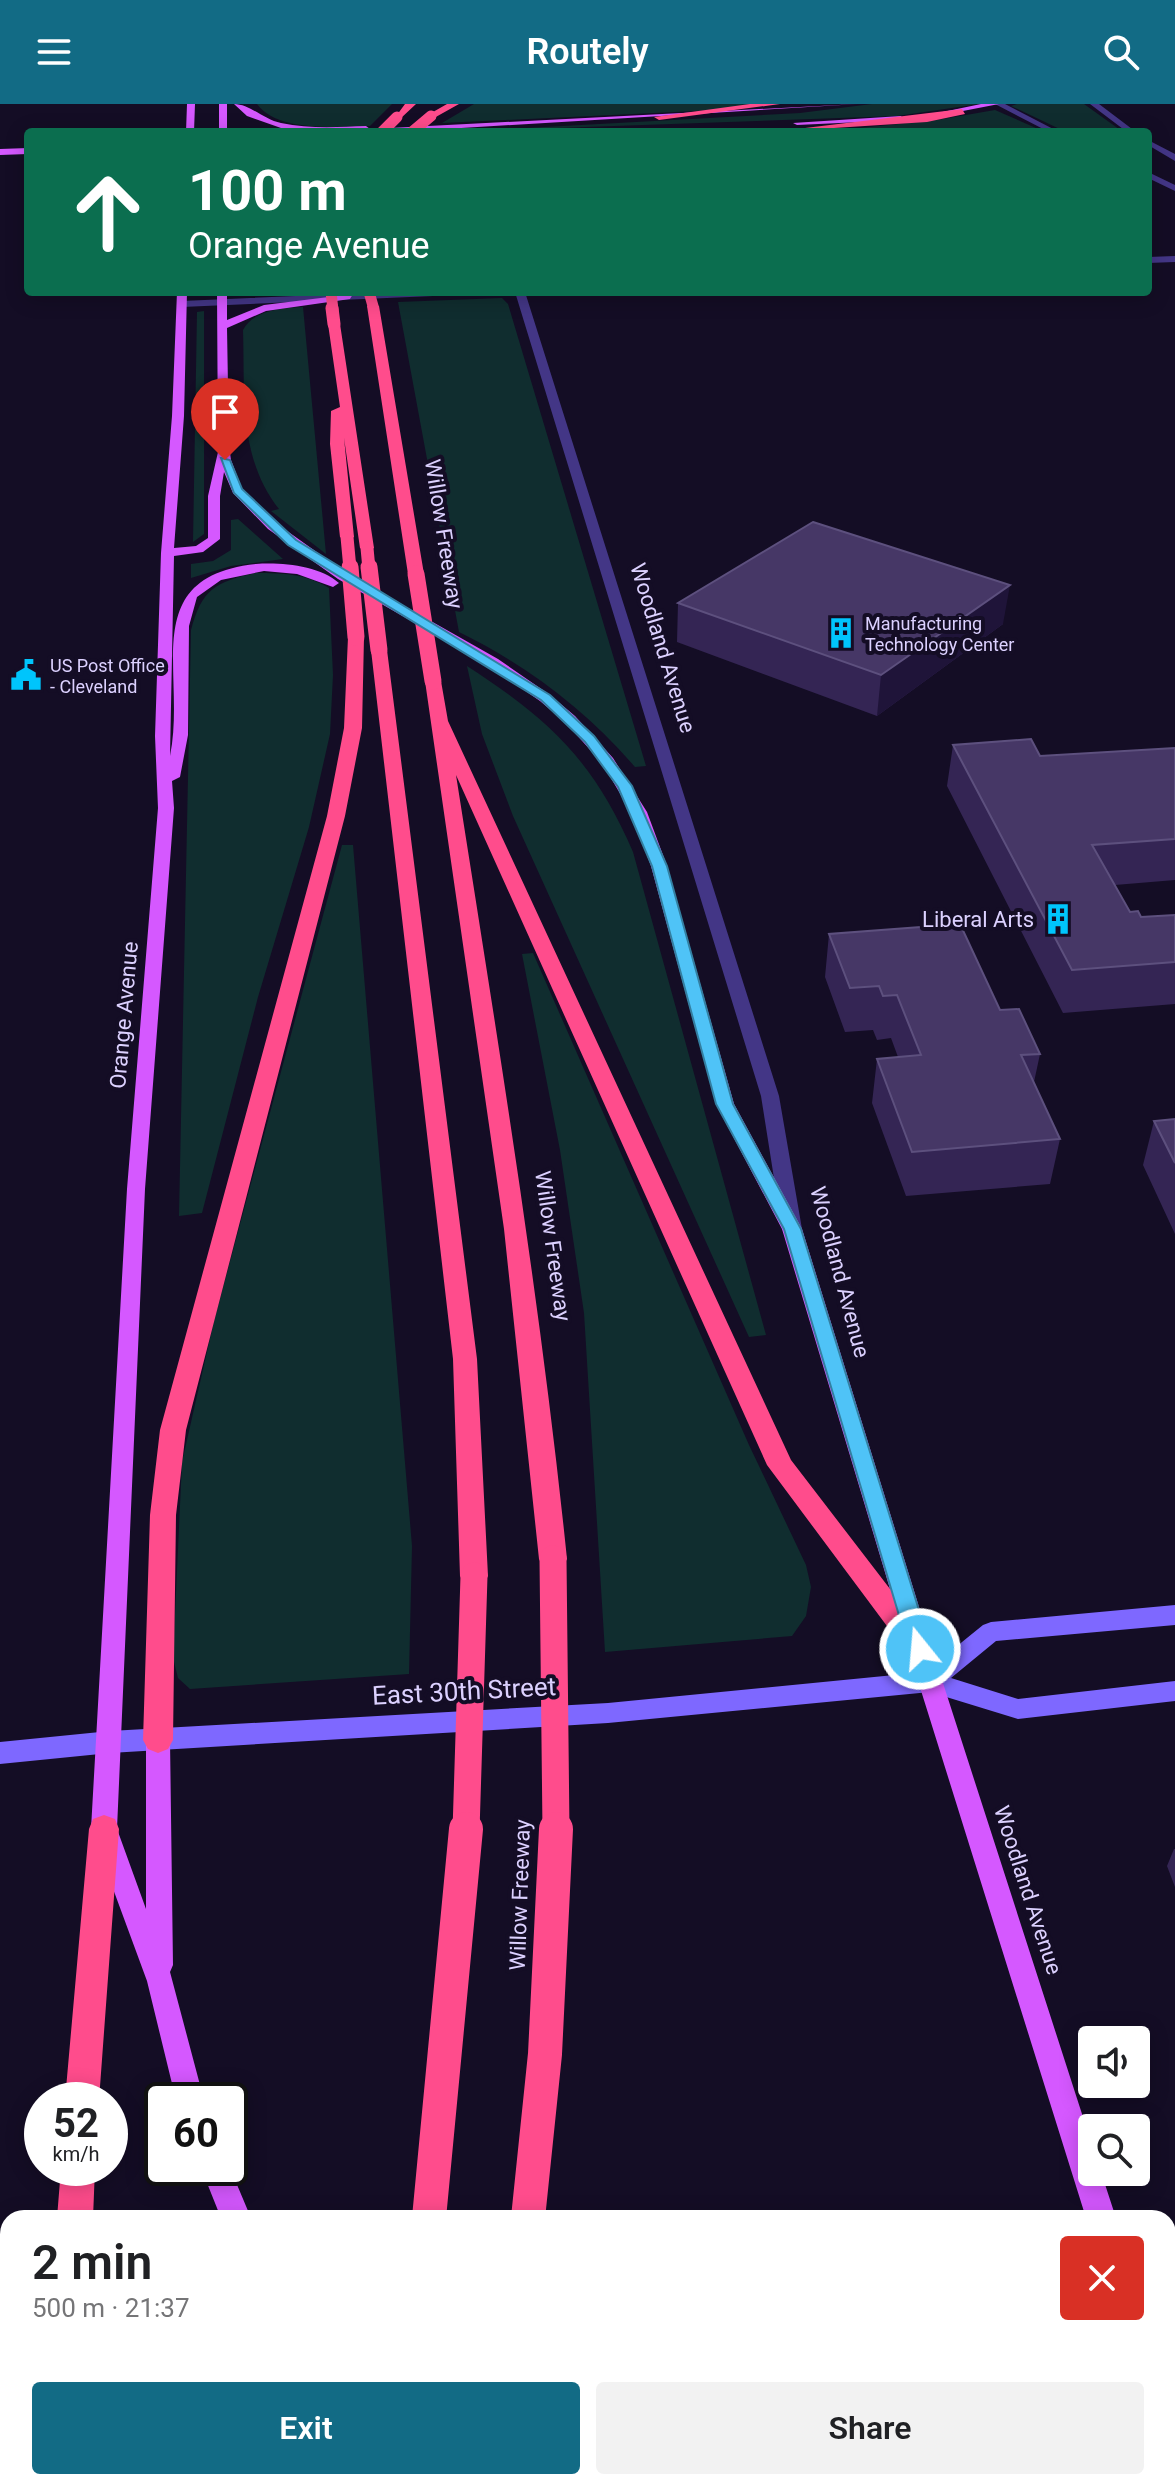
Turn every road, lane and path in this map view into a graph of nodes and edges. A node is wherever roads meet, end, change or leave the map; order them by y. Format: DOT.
graph roads {
  1 [pos="191,104"];
  2 [pos="223,104"];
  3 [pos="238,104"];
  4 [pos="411,104"];
  5 [pos="454,104"];
  6 [pos="775,104"];
  7 [pos="854,104"];
  8 [pos="997,104"];
  9 [pos="1094,104"];
  10 [pos="962,112"];
  11 [pos="658,122"];
  12 [pos="768,124"];
  13 [pos="446,127"];
  14 [pos="673,127"];
  15 [pos="190,128"];
  16 [pos="223,128"];
  17 [pos="386,128"];
  18 [pos="417,128"];
  19 [pos="427,128"];
  20 [pos="823,128"];
  21 [pos="1046,128"];
  22 [pos="1127,128"];
  23 [pos="24,144"];
  24 [pos="1152,144"];
  25 [pos="0,145"];
  26 [pos="24,151"];
  27 [pos="0,152"];
  28 [pos="1175,158"];
  29 [pos="1152,177"];
  30 [pos="1175,188"];
  31 [pos="1175,249"];
  32 [pos="1152,250"];
  33 [pos="1175,259"];
  34 [pos="1152,260"];
  35 [pos="222,296"];
  36 [pos="331,296"];
  37 [pos="350,296"];
  38 [pos="372,296"];
  39 [pos="521,296"];
  40 [pos="182,297"];
  41 [pos="223,326"];
  42 [pos="340,373"];
  43 [pos="223,445"];
  44 [pos="167,553"];
  45 [pos="413,619"];
  46 [pos="439,721"];
  47 [pos="166,808"];
  48 [pos="792,1229"];
  49 [pos="1175,1615"];
  50 [pos="920,1649"];
  51 [pos="930,1682"];
  52 [pos="1175,1691"];
  53 [pos="158,1740"];
  54 [pos="110,1742"];
  55 [pos="0,1753"];
  56 [pos="104,1829"];
  57 [pos="160,1981"];
  58 [pos="83,2082"];
  59 [pos="185,2082"];
  60 [pos="77,2186"];
  61 [pos="223,2186"];
  62 [pos="75,2210"];
  63 [pos="233,2210"];
  64 [pos="430,2210"];
  65 [pos="529,2210"];
  66 [pos="1098,2210"];
  1 -- 15 [label="main road"];
  2 -- 16 [label="main road"];
  3 -- 13 [label="main road"];
  4 -- 17 [label="highway, bridge"];
  5 -- 18 [label="highway, bridge"];
  6 -- 11 [label="highway"];
  7 -- 11 [label="main road"];
  8 -- 10 [label="main road"];
  8 -- 21 [label="street"];
  9 -- 22 [label="street"];
  10 -- 12 [label="main road"];
  10 -- 20 [label="highway"];
  11 -- 13 [label="main road"];
  11 -- 14 [label="main road"];
  13 -- 19 [label="main road"];
  23 -- 25 [label="main road"];
  24 -- 28 [label="street"];
  26 -- 27 [label="main road"];
  29 -- 30 [label="street"];
  31 -- 32 [label="street"];
  33 -- 34 [label="street"];
  35 -- 37 [label="street"];
  35 -- 40 [label="street"];
  35 -- 41 [label="main road"];
  36 -- 42 [label="highway, bridge"];
  37 -- 41 [label="main road"];
  38 -- 46 [label="highway, Willow Freeway, bridge"];
  39 -- 48 [label="street, Woodland Avenue"];
  40 -- 44 [label="main road, Orange Avenue"];
  41 -- 43 [label="main road"];
  42 -- 53 [label="highway, bridge"];
  42 -- 64 [label="highway, bridge"];
  43 -- 44 [label="main road"];
  43 -- 45 [label="main road"];
  44 -- 47 [label="main road, Orange Avenue"];
  45 -- 47 [label="main road"];
  45 -- 48 [label="main road"];
  46 -- 50 [label="highway"];
  46 -- 65 [label="highway, Willow Freeway, bridge"];
  47 -- 54 [label="main road, Orange Avenue"];
  48 -- 50 [label="main road, Woodland Avenue"];
  49 -- 51 [label="main road"];
  50 -- 51 [label="main road, Woodland Avenue"];
  51 -- 52 [label="main road, East 30th Street"];
  51 -- 53 [label="main road, East 30th Street"];
  51 -- 66 [label="main road, Woodland Avenue"];
  53 -- 54 [label="main road, East 30th Street"];
  53 -- 57 [label="main road"];
  54 -- 55 [label="main road, East 30th Street"];
  54 -- 56 [label="main road"];
  56 -- 57 [label="main road"];
  56 -- 58 [label="highway"];
  57 -- 59 [label="main road"];
  60 -- 62 [label="highway"];
  61 -- 63 [label="main road"];
}
